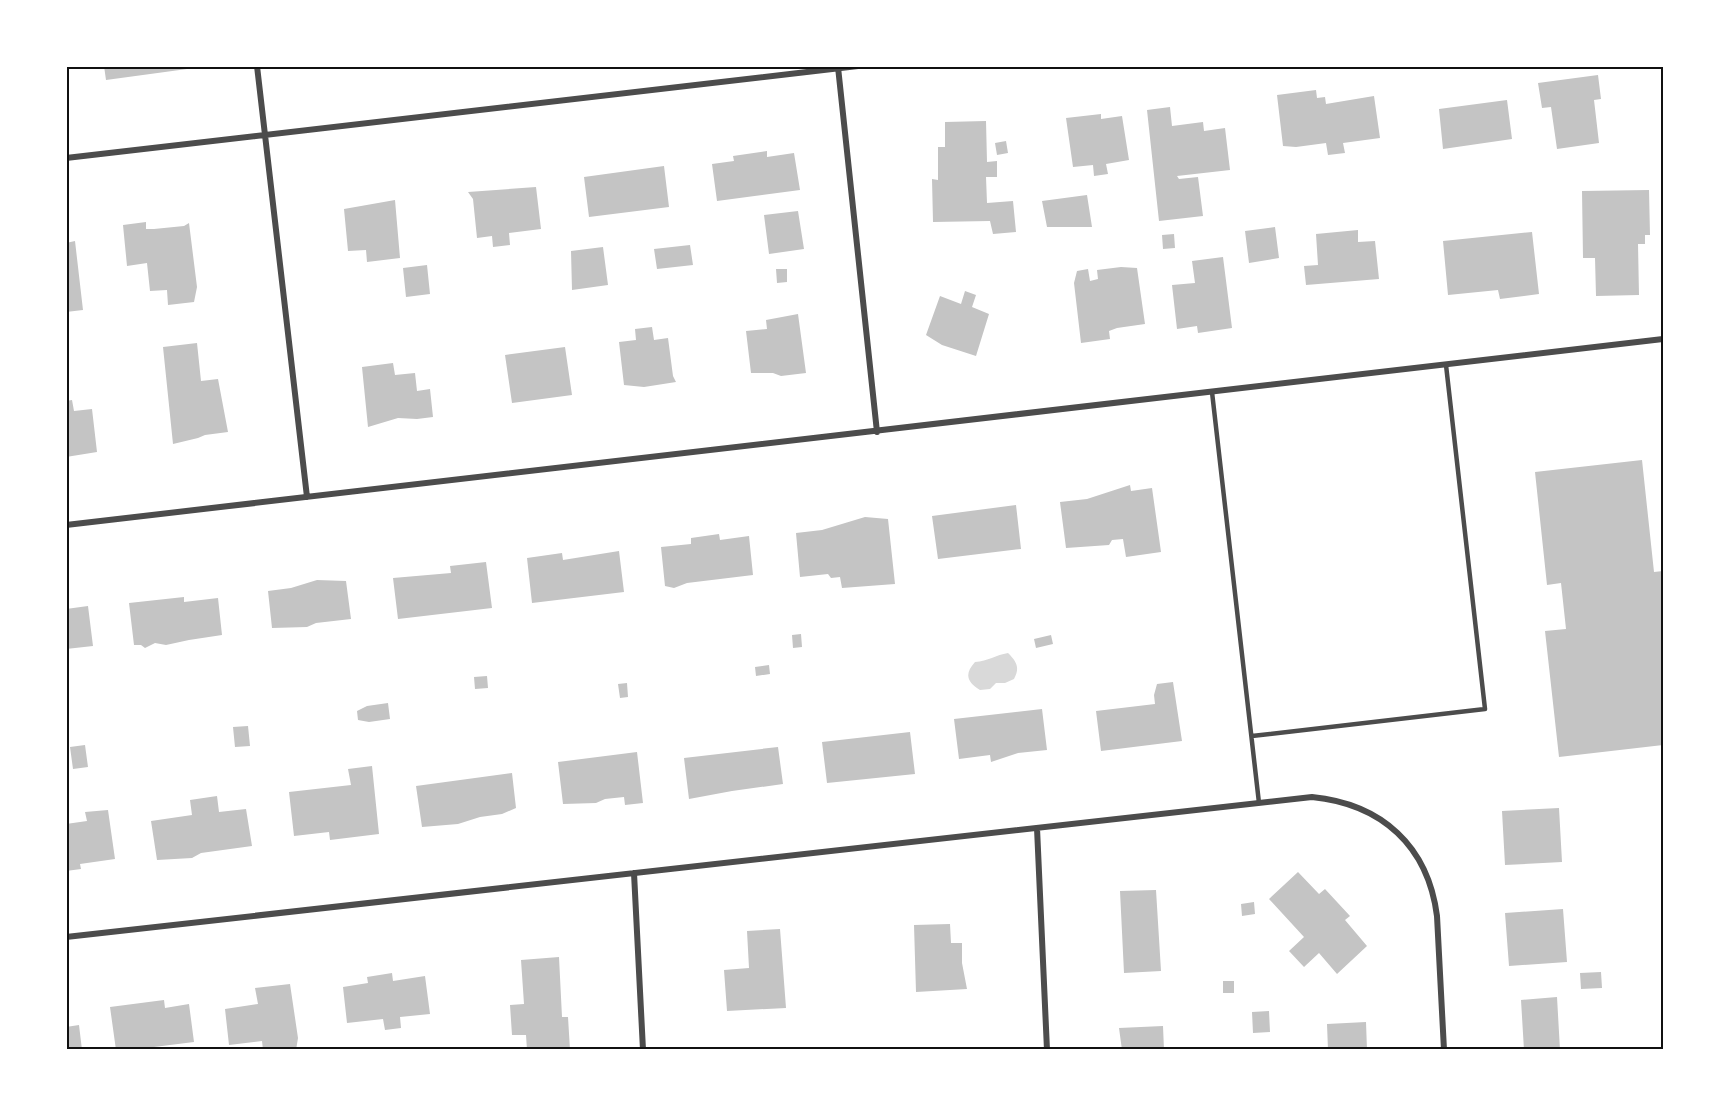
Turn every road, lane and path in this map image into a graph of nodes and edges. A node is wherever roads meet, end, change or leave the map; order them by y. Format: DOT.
graph roads {
  1 [pos="257,66"];
  2 [pos="858,66"];
  3 [pos="838,67"];
  4 [pos="265,135"];
  5 [pos="66,158"];
  6 [pos="1663,339"];
  7 [pos="1446,365"];
  8 [pos="1212,392"];
  9 [pos="877,432"];
  10 [pos="307,497"];
  11 [pos="66,525"];
  12 [pos="1252,736"];
  13 [pos="1259,803"];
  14 [pos="1037,828"];
  15 [pos="634,873"];
  16 [pos="66,937"];
  17 [pos="643,1050"];
  18 [pos="1047,1050"];
  19 [pos="1444,1050"];
  1 -- 4 [label="street"];
  2 -- 3 [label="street"];
  3 -- 4 [label="street"];
  3 -- 9 [label="street"];
  4 -- 5 [label="street"];
  4 -- 10 [label="street"];
  6 -- 7 [label="street"];
  7 -- 8 [label="street"];
  7 -- 12 [label="lane"];
  8 -- 9 [label="street"];
  8 -- 12 [label="lane"];
  9 -- 10 [label="street"];
  10 -- 11 [label="street"];
  12 -- 13 [label="lane"];
  13 -- 14 [label="street"];
  13 -- 19 [label="street"];
  14 -- 15 [label="street"];
  14 -- 18 [label="street"];
  15 -- 16 [label="street"];
  15 -- 17 [label="street"];
}
